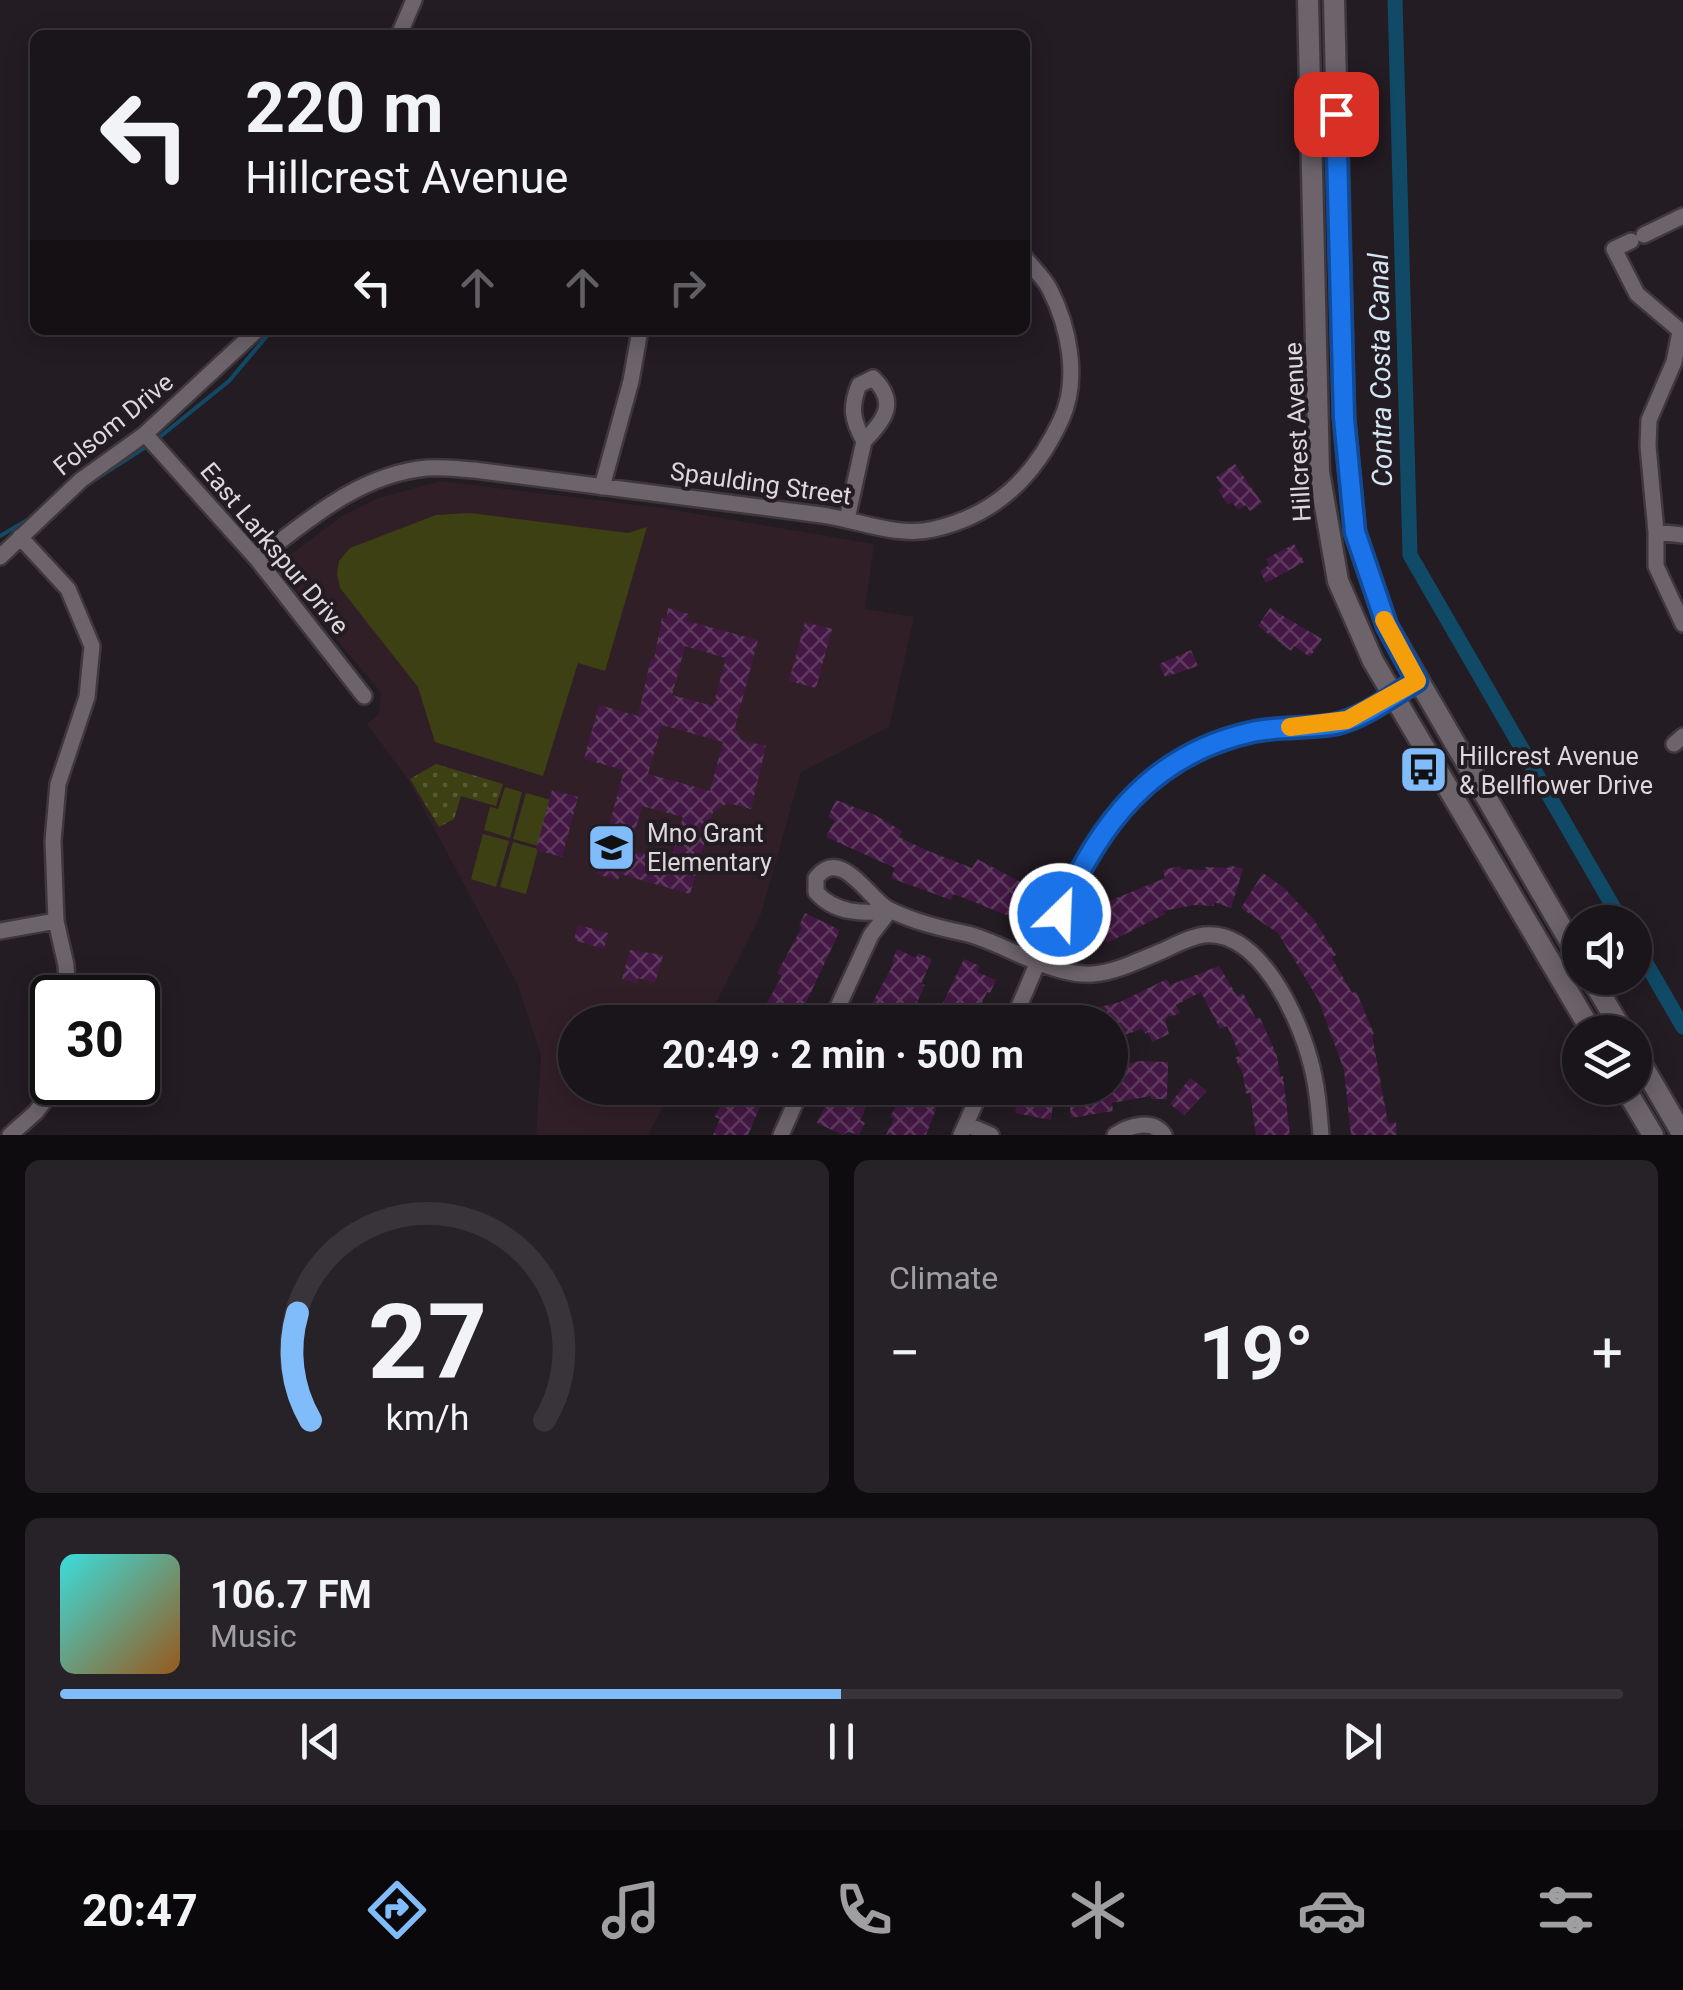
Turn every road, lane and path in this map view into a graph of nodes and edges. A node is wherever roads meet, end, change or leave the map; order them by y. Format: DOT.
graph roads {
  1 [pos="414,0"];
  2 [pos="1308,0"];
  3 [pos="1334,0"];
  4 [pos="401,30"];
  5 [pos="1683,216"];
  6 [pos="1030,264"];
  7 [pos="1682,332"];
  8 [pos="252,335"];
  9 [pos="639,335"];
  10 [pos="145,434"];
  11 [pos="864,441"];
  12 [pos="602,486"];
  13 [pos="847,519"];
  14 [pos="1656,532"];
  15 [pos="1683,535"];
  16 [pos="20,537"];
  17 [pos="0,557"];
  18 [pos="257,559"];
  19 [pos="1683,624"];
  20 [pos="1417,681"];
  21 [pos="364,696"];
  22 [pos="1393,696"];
  23 [pos="890,910"];
  24 [pos="56,921"];
  25 [pos="1562,928"];
  26 [pos="0,931"];
  27 [pos="1039,963"];
  28 [pos="67,975"];
  29 [pos="839,1005"];
  30 [pos="1020,1005"];
  31 [pos="1582,1015"];
  32 [pos="1652,1082"];
  33 [pos="41,1105"];
  34 [pos="794,1105"];
  35 [pos="974,1105"];
  36 [pos="1635,1105"];
  37 [pos="963,1130"];
  38 [pos="10,1135"];
  39 [pos="781,1135"];
  40 [pos="991,1135"];
  41 [pos="1116,1135"];
  42 [pos="1164,1135"];
  43 [pos="1322,1135"];
  44 [pos="1653,1135"];
  45 [pos="1683,1135"];
  1 -- 4 [label="street"];
  2 -- 22 [label="main road, Hillcrest Avenue"];
  3 -- 20 [label="main road, Hillcrest Avenue"];
  5 -- 7 [label="street"];
  6 -- 13 [label="street, Spaulding Street"];
  7 -- 14 [label="street"];
  8 -- 10 [label="street, Folsom Drive"];
  9 -- 12 [label="street"];
  10 -- 16 [label="street, Folsom Drive"];
  10 -- 18 [label="street, East Larkspur Drive"];
  11 -- 13 [label="street"];
  12 -- 13 [label="street, Spaulding Street"];
  12 -- 18 [label="street, Spaulding Street"];
  14 -- 15 [label="street"];
  14 -- 19 [label="street"];
  16 -- 17 [label="street, Folsom Drive"];
  16 -- 24 [label="street"];
  18 -- 21 [label="street, East Larkspur Drive"];
  20 -- 22 [label="street"];
  20 -- 25 [label="main road, Hillcrest Avenue"];
  22 -- 27 [label="street"];
  22 -- 31 [label="main road, Hillcrest Avenue"];
  23 -- 23 [label="street"];
  23 -- 27 [label="street"];
  23 -- 29 [label="street"];
  24 -- 26 [label="street"];
  24 -- 28 [label="street"];
  27 -- 30 [label="street"];
  27 -- 43 [label="street"];
  32 -- 45 [label="main road"];
  33 -- 38 [label="street"];
  34 -- 39 [label="street"];
  35 -- 37 [label="street"];
  36 -- 44 [label="main road"];
  37 -- 40 [label="street"];
  41 -- 42 [label="street"];
}
